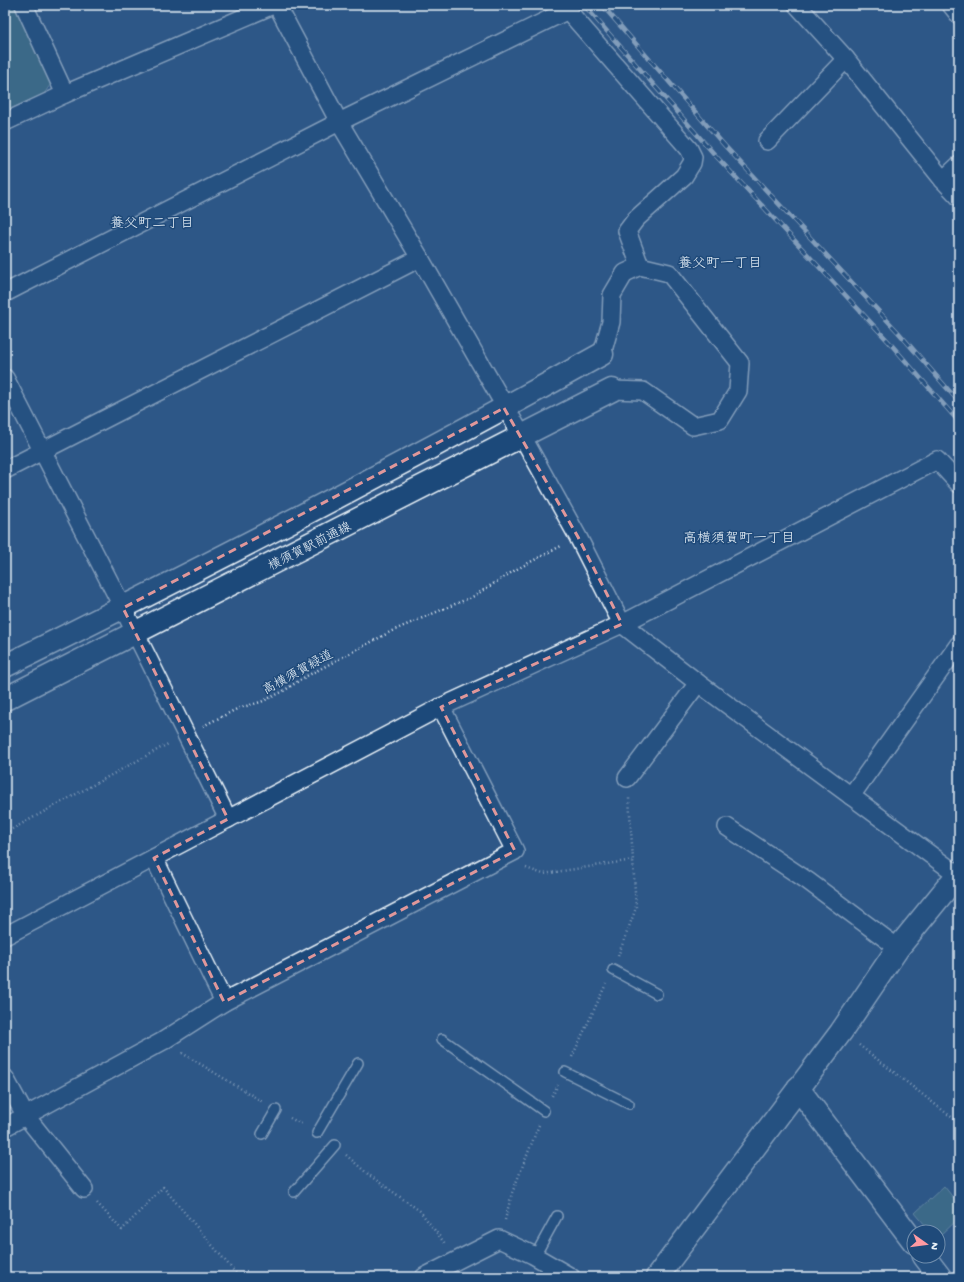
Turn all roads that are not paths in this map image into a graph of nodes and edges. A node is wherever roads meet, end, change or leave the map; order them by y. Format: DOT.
graph roads {
  1 [pos="24,5"];
  2 [pos="273,5"];
  3 [pos="277,5"];
  4 [pos="797,5"];
  5 [pos="951,5"];
  6 [pos="565,8"];
  7 [pos="959,14"];
  8 [pos="846,60"];
  9 [pos="64,94"];
  10 [pos="5,122"];
  11 [pos="339,122"];
  12 [pos="767,142"];
  13 [pos="959,165"];
  14 [pos="943,180"];
  15 [pos="959,198"];
  16 [pos="420,258"];
  17 [pos="640,266"];
  18 [pos="5,293"];
  19 [pos="602,354"];
  20 [pos="5,378"];
  21 [pos="612,390"];
  22 [pos="504,408"];
  23 [pos="522,436"];
  24 [pos="42,452"];
  25 [pos="5,470"];
  26 [pos="959,484"];
  27 [pos="123,608"];
  28 [pos="622,624"];
  29 [pos="135,634"];
  30 [pos="959,644"];
  31 [pos="5,666"];
  32 [pos="698,683"];
  33 [pos="5,699"];
  34 [pos="441,707"];
  35 [pos="627,778"];
  36 [pos="851,796"];
  37 [pos="228,819"];
  38 [pos="727,826"];
  39 [pos="154,858"];
  40 [pos="958,874"];
  41 [pos="5,936"];
  42 [pos="898,948"];
  43 [pos="613,970"];
  44 [pos="657,994"];
  45 [pos="224,1002"];
  46 [pos="442,1039"];
  47 [pos="358,1063"];
  48 [pos="565,1072"];
  49 [pos="5,1078"];
  50 [pos="798,1088"];
  51 [pos="629,1104"];
  52 [pos="276,1110"];
  53 [pos="544,1111"];
  54 [pos="26,1115"];
  55 [pos="5,1127"];
  56 [pos="317,1133"];
  57 [pos="262,1134"];
  58 [pos="335,1145"];
  59 [pos="84,1188"];
  60 [pos="294,1192"];
  61 [pos="557,1216"];
  62 [pos="906,1231"];
  63 [pos="535,1256"];
  64 [pos="930,1264"];
  65 [pos="546,1271"];
  66 [pos="424,1277"];
  67 [pos="571,1277"];
  68 [pos="657,1277"];
  69 [pos="940,1277"];
  1 -- 9 [label="street"];
  2 -- 9 [label="street"];
  3 -- 11 [label="street"];
  4 -- 8 [label="street"];
  5 -- 7 [label="street"];
  6 -- 11 [label="street"];
  6 -- 17 [label="street"];
  8 -- 12 [label="street"];
  8 -- 14 [label="street"];
  9 -- 10 [label="street"];
  11 -- 16 [label="street"];
  11 -- 18 [label="street"];
  13 -- 14 [label="street"];
  14 -- 15 [label="street"];
  16 -- 22 [label="street"];
  16 -- 24 [label="street"];
  17 -- 19 [label="street"];
  17 -- 21 [label="street"];
  19 -- 22 [label="street"];
  20 -- 24 [label="street"];
  21 -- 23 [label="street, 横須賀駅前通線"];
  22 -- 23 [label="street"];
  22 -- 27 [label="street"];
  23 -- 28 [label="street"];
  23 -- 29 [label="street, 横須賀駅前通線"];
  24 -- 25 [label="street"];
  24 -- 27 [label="street"];
  26 -- 28 [label="street"];
  27 -- 29 [label="street"];
  27 -- 31 [label="street"];
  28 -- 32 [label="street"];
  28 -- 34 [label="street"];
  29 -- 33 [label="street, 横須賀駅前通線"];
  29 -- 37 [label="street"];
  30 -- 36 [label="street"];
  32 -- 35 [label="street"];
  32 -- 36 [label="street"];
  34 -- 37 [label="street"];
  34 -- 45 [label="street"];
  36 -- 40 [label="street"];
  37 -- 39 [label="street"];
  38 -- 42 [label="street"];
  39 -- 41 [label="street"];
  39 -- 45 [label="street"];
  40 -- 42 [label="street"];
  42 -- 50 [label="street"];
  43 -- 44 [label="lane"];
  45 -- 54 [label="street"];
  46 -- 53 [label="lane"];
  47 -- 56 [label="lane"];
  48 -- 51 [label="lane"];
  49 -- 54 [label="street"];
  50 -- 62 [label="street"];
  50 -- 68 [label="street"];
  52 -- 57 [label="lane"];
  54 -- 55 [label="street"];
  54 -- 59 [label="street"];
  58 -- 60 [label="lane"];
  61 -- 63 [label="lane"];
  63 -- 65 [label="street"];
  63 -- 66 [label="street"];
  64 -- 69 [label="street"];
  65 -- 67 [label="street"];
}
